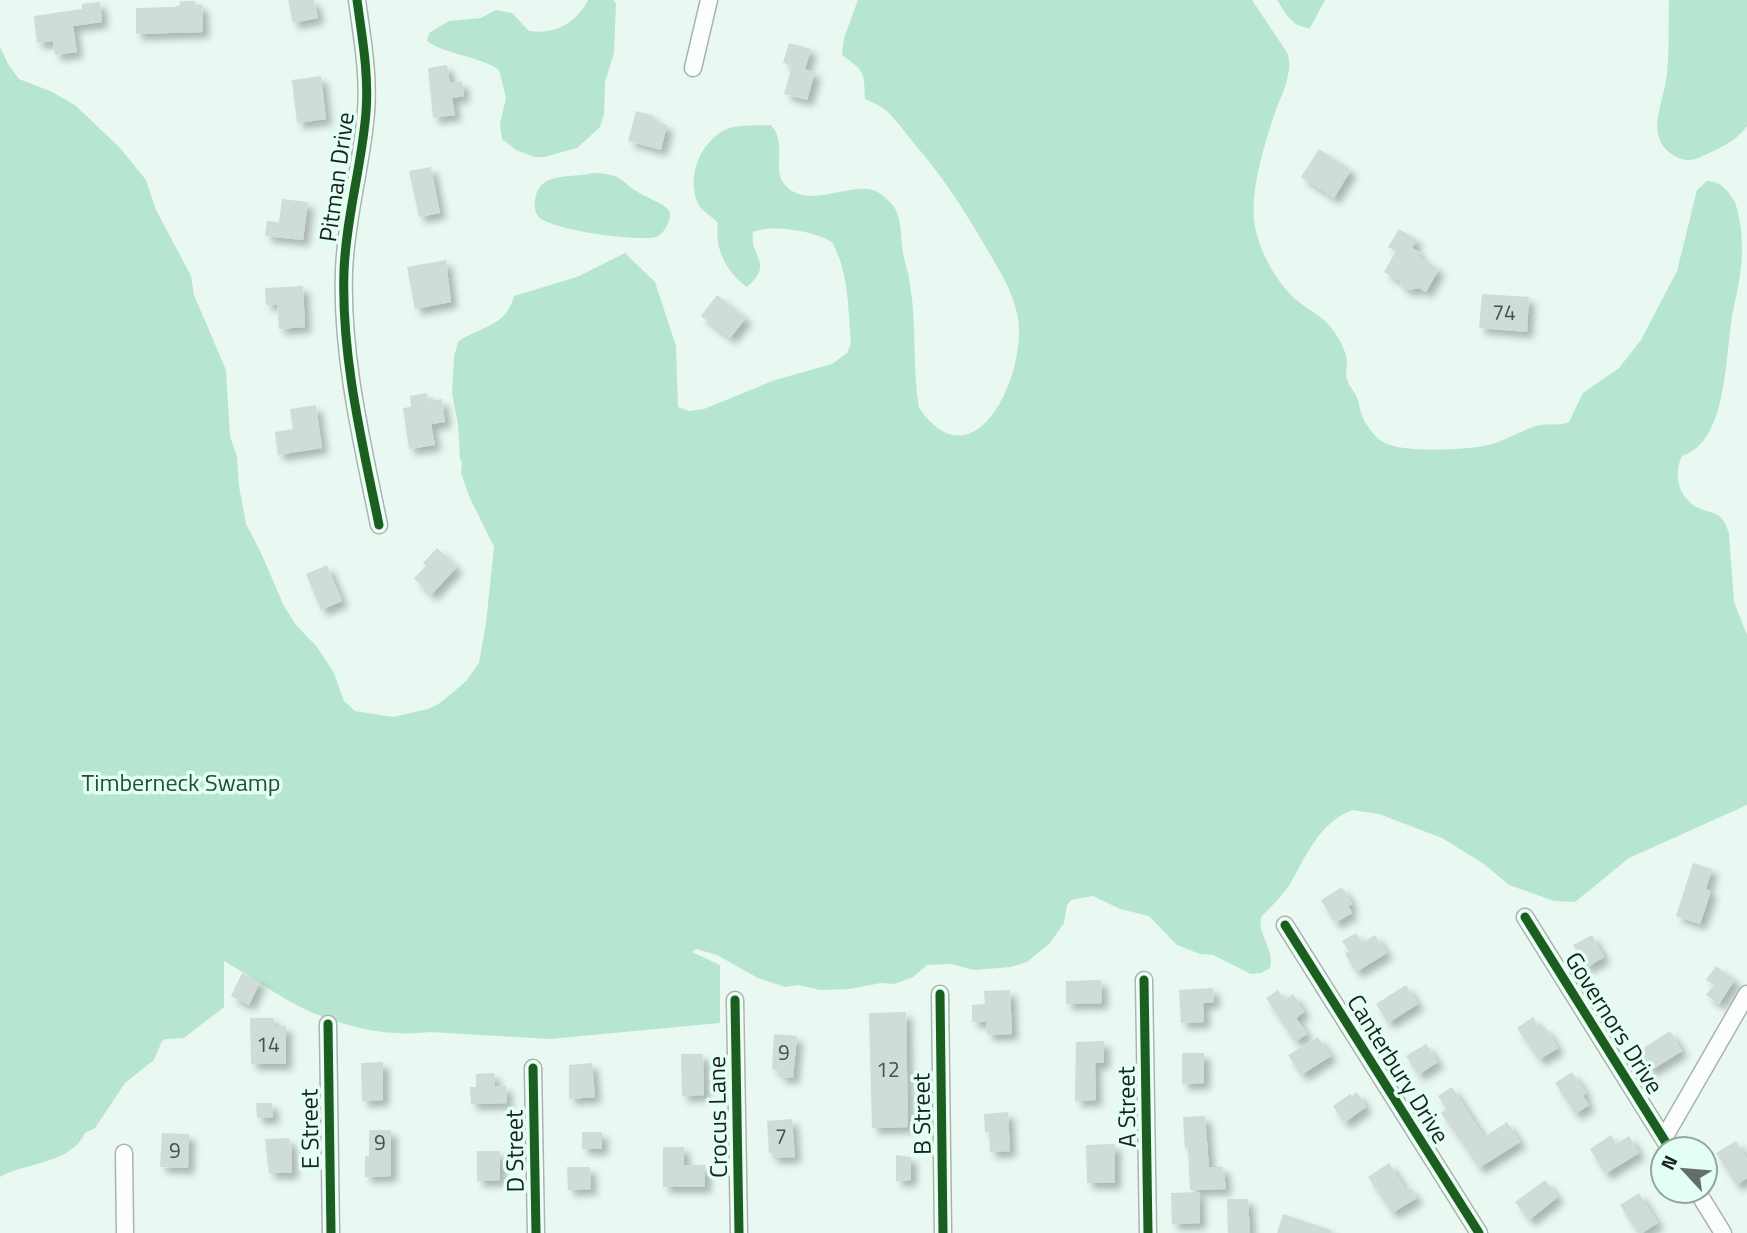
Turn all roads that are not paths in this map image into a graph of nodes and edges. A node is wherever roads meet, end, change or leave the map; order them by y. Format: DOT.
graph roads {
  1 [pos="356,0"];
  2 [pos="709,0"];
  3 [pos="693,68"];
  4 [pos="379,524"];
  5 [pos="1525,917"];
  6 [pos="1285,925"];
  7 [pos="1144,980"];
  8 [pos="940,994"];
  9 [pos="1747,994"];
  10 [pos="735,1000"];
  11 [pos="328,1024"];
  12 [pos="533,1068"];
  13 [pos="1661,1135"];
  14 [pos="1672,1135"];
  15 [pos="124,1153"];
  16 [pos="1706,1205"];
  17 [pos="125,1233"];
  18 [pos="331,1233"];
  19 [pos="536,1233"];
  20 [pos="739,1233"];
  21 [pos="943,1233"];
  22 [pos="1148,1233"];
  23 [pos="1479,1233"];
  24 [pos="1723,1233"];
  1 -- 4 [label="street, Pitman Drive"];
  2 -- 3 [label="street"];
  5 -- 13 [label="street, Governors Drive"];
  6 -- 23 [label="street, Canterbury Drive"];
  7 -- 22 [label="street, A Street"];
  8 -- 21 [label="street, B Street"];
  9 -- 14 [label="street"];
  10 -- 20 [label="street, Crocus Lane"];
  11 -- 18 [label="street, E Street"];
  12 -- 19 [label="street, D Street"];
  15 -- 17 [label="street"];
  16 -- 24 [label="street"];
}
